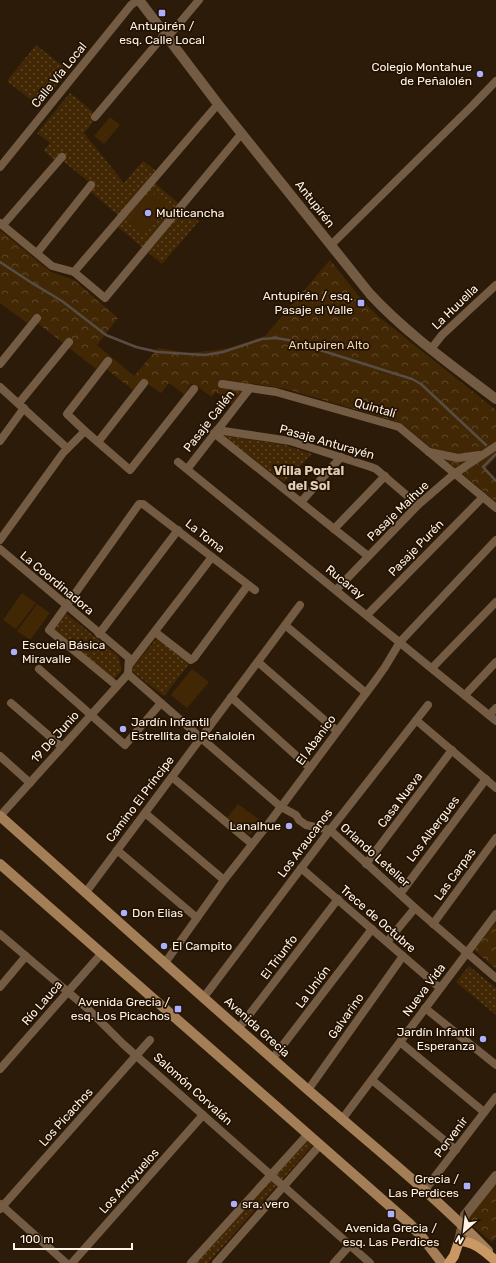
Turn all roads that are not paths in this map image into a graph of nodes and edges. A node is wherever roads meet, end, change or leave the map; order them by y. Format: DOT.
graph roads {
  1 [pos="138,0"];
  2 [pos="199,0"];
  3 [pos="165,36"];
  4 [pos="496,81"];
  5 [pos="218,104"];
  6 [pos="95,117"];
  7 [pos="242,133"];
  8 [pos="62,157"];
  9 [pos="0,167"];
  10 [pos="91,185"];
  11 [pos="2,224"];
  12 [pos="331,244"];
  13 [pos="37,253"];
  14 [pos="74,272"];
  15 [pos="496,285"];
  16 [pos="37,318"];
  17 [pos="69,342"];
  18 [pos="431,349"];
  19 [pos="108,361"];
  20 [pos="0,364"];
  21 [pos="144,383"];
  22 [pos="222,384"];
  23 [pos="0,387"];
  24 [pos="250,388"];
  25 [pos="194,389"];
  26 [pos="496,399"];
  27 [pos="21,406"];
  28 [pos="85,431"];
  29 [pos="216,432"];
  30 [pos="0,441"];
  31 [pos="98,442"];
  32 [pos="496,446"];
  33 [pos="67,448"];
  34 [pos="429,452"];
  35 [pos="482,455"];
  36 [pos="341,457"];
  37 [pos="178,462"];
  38 [pos="188,468"];
  39 [pos="454,474"];
  40 [pos="385,476"];
  41 [pos="483,497"];
  42 [pos="301,502"];
  43 [pos="418,505"];
  44 [pos="496,508"];
  45 [pos="334,529"];
  46 [pos="178,530"];
  47 [pos="0,540"];
  48 [pos="496,540"];
  49 [pos="0,549"];
  50 [pos="368,556"];
  51 [pos="212,557"];
  52 [pos="248,585"];
  53 [pos="255,590"];
  54 [pos="336,590"];
  55 [pos="496,602"];
  56 [pos="300,605"];
  57 [pos="66,606"];
  58 [pos="367,615"];
  59 [pos="285,625"];
  60 [pos="154,632"];
  61 [pos="99,634"];
  62 [pos="400,642"];
  63 [pos="258,662"];
  64 [pos="496,662"];
  65 [pos="432,668"];
  66 [pos="39,669"];
  67 [pos="128,670"];
  68 [pos="117,686"];
  69 [pos="366,693"];
  70 [pos="464,695"];
  71 [pos="232,697"];
  72 [pos="11,703"];
  73 [pos="161,703"];
  74 [pos="428,705"];
  75 [pos="496,708"];
  76 [pos="91,714"];
  77 [pos="489,715"];
  78 [pos="416,720"];
  79 [pos="496,721"];
  80 [pos="337,731"];
  81 [pos="201,738"];
  82 [pos="62,747"];
  83 [pos="452,750"];
  84 [pos="0,756"];
  85 [pos="310,768"];
  86 [pos="172,777"];
  87 [pos="486,779"];
  88 [pos="30,783"];
  89 [pos="496,788"];
  90 [pos="281,807"];
  91 [pos="145,813"];
  92 [pos="0,816"];
  93 [pos="330,830"];
  94 [pos="496,838"];
  95 [pos="252,844"];
  96 [pos="117,850"];
  97 [pos="366,864"];
  98 [pos="2,868"];
  99 [pos="301,868"];
  100 [pos="224,880"];
  101 [pos="86,892"];
  102 [pos="400,894"];
  103 [pos="338,900"];
  104 [pos="415,908"];
  105 [pos="496,914"];
  106 [pos="197,918"];
  107 [pos="433,924"];
  108 [pos="372,929"];
  109 [pos="0,934"];
  110 [pos="387,942"];
  111 [pos="102,953"];
  112 [pos="467,953"];
  113 [pos="26,956"];
  114 [pos="403,956"];
  115 [pos="165,963"];
  116 [pos="496,978"];
  117 [pos="0,987"];
  118 [pos="440,988"];
  119 [pos="68,992"];
  120 [pos="204,997"];
  121 [pos="425,1008"];
  122 [pos="239,1028"];
  123 [pos="150,1040"];
  124 [pos="400,1042"];
  125 [pos="137,1055"];
  126 [pos="273,1058"];
  127 [pos="496,1066"];
  128 [pos="0,1069"];
  129 [pos="372,1080"];
  130 [pos="308,1090"];
  131 [pos="496,1097"];
  132 [pos="484,1112"];
  133 [pos="204,1115"];
  134 [pos="343,1118"];
  135 [pos="308,1134"];
  136 [pos="320,1145"];
  137 [pos="456,1150"];
  138 [pos="271,1175"];
  139 [pos="496,1176"];
  140 [pos="284,1187"];
  141 [pos="424,1191"];
  142 [pos="1,1207"];
  143 [pos="462,1225"];
  144 [pos="459,1242"];
  145 [pos="350,1245"];
  146 [pos="496,1260"];
  147 [pos="66,1263"];
  148 [pos="72,1263"];
  149 [pos="191,1263"];
  150 [pos="216,1263"];
  151 [pos="334,1263"];
  152 [pos="370,1263"];
  153 [pos="442,1263"];
  154 [pos="449,1263"];
  1 -- 3 [label="street, Antupirén"];
  1 -- 9 [label="street, Calle Vía Local"];
  2 -- 3 [label="street"];
  3 -- 5 [label="street, Antupirén"];
  3 -- 6 [label="street"];
  4 -- 12 [label="street"];
  5 -- 7 [label="street, Antupirén"];
  5 -- 14 [label="street"];
  7 -- 12 [label="street, Antupirén"];
  7 -- 14 [label="street"];
  8 -- 11 [label="street"];
  10 -- 13 [label="street"];
  11 -- 13 [label="street"];
  12 -- 18 [label="street, Antupirén"];
  13 -- 14 [label="street"];
  15 -- 18 [label="street, La Huuella"];
  16 -- 20 [label="street"];
  17 -- 27 [label="street"];
  18 -- 26 [label="street, Antupirén"];
  19 -- 28 [label="street"];
  21 -- 31 [label="street"];
  22 -- 24 [label="street, Quintalí"];
  23 -- 27 [label="street"];
  24 -- 29 [label="street, Pasaje Cailén"];
  24 -- 34 [label="street, Quintalí"];
  25 -- 31 [label="street"];
  27 -- 30 [label="street"];
  27 -- 33 [label="street"];
  28 -- 31 [label="street"];
  28 -- 33 [label="street"];
  29 -- 36 [label="street, Pasaje Anturayén"];
  29 -- 38 [label="street, Pasaje Cailén"];
  29 -- 42 [label="street"];
  32 -- 35 [label="street, Pasaje Maihue"];
  33 -- 47 [label="street"];
  34 -- 35 [label="street, Pasaje Maihue"];
  34 -- 39 [label="street, Quintalí"];
  35 -- 39 [label="street, Pasaje Maihue"];
  36 -- 40 [label="street, Pasaje Anturayén"];
  36 -- 42 [label="street"];
  37 -- 38 [label="street, Rucaray"];
  38 -- 54 [label="street, Rucaray"];
  39 -- 41 [label="street, Quintalí"];
  39 -- 43 [label="street, Pasaje Maihue"];
  40 -- 43 [label="street, Pasaje Anturayén"];
  40 -- 45 [label="street"];
  41 -- 44 [label="street, Quintalí"];
  41 -- 58 [label="street, Pasaje Purén"];
  42 -- 45 [label="street"];
  43 -- 50 [label="street, Pasaje Maihue"];
  45 -- 50 [label="street"];
  46 -- 51 [label="street, La Toma"];
  46 -- 57 [label="street, La Toma"];
  46 -- 61 [label="street"];
  48 -- 62 [label="street, El Abanico"];
  49 -- 57 [label="street, La Coordinadora"];
  50 -- 54 [label="street, Pasaje Maihue"];
  51 -- 52 [label="street, La Toma"];
  51 -- 60 [label="street, 19 De Junio"];
  52 -- 53 [label="street, La Toma"];
  52 -- 60 [label="street"];
  54 -- 58 [label="street, Rucaray"];
  55 -- 65 [label="street"];
  56 -- 59 [label="street, Camino El Príncipe"];
  57 -- 61 [label="street, La Coordinadora"];
  57 -- 68 [label="street"];
  58 -- 62 [label="street, Rucaray"];
  59 -- 63 [label="street, Camino El Príncipe"];
  59 -- 69 [label="street"];
  60 -- 67 [label="street, 19 De Junio"];
  61 -- 67 [label="street, Orlando Letelier"];
  62 -- 65 [label="street, Rucaray"];
  62 -- 69 [label="street, El Abanico"];
  63 -- 71 [label="street, Camino El Príncipe"];
  63 -- 80 [label="street"];
  64 -- 70 [label="street"];
  65 -- 70 [label="street, Rucaray"];
  66 -- 76 [label="street"];
  67 -- 68 [label="street, 19 De Junio"];
  67 -- 73 [label="street, Orlando Letelier"];
  68 -- 76 [label="street, 19 De Junio"];
  69 -- 80 [label="street, El Abanico"];
  70 -- 77 [label="street, Rucaray"];
  71 -- 81 [label="street, Camino El Príncipe"];
  71 -- 85 [label="street"];
  72 -- 82 [label="street"];
  73 -- 76 [label="street"];
  73 -- 81 [label="street, Orlando Letelier"];
  74 -- 78 [label="street, Los Araucanos"];
  75 -- 77 [label="street"];
  76 -- 82 [label="street, 19 De Junio"];
  77 -- 79 [label="street, Rucaray"];
  78 -- 83 [label="street"];
  78 -- 93 [label="street, Los Araucanos"];
  80 -- 85 [label="street, El Abanico"];
  81 -- 86 [label="street, Camino El Príncipe"];
  81 -- 90 [label="street, Orlando Letelier"];
  82 -- 88 [label="street, 19 De Junio"];
  83 -- 87 [label="street"];
  83 -- 97 [label="street, Casa Nueva"];
  84 -- 88 [label="street"];
  85 -- 90 [label="street, El Abanico"];
  86 -- 91 [label="street, Camino El Príncipe"];
  86 -- 95 [label="street"];
  87 -- 89 [label="street"];
  87 -- 102 [label="street, Los Albergues"];
  88 -- 92 [label="street, 19 De Junio"];
  90 -- 93 [label="street, Orlando Letelier"];
  90 -- 95 [label="street, El Abanico"];
  91 -- 96 [label="street, Camino El Príncipe"];
  91 -- 100 [label="street"];
  92 -- 101 [label="main road, Avenida Grecia"];
  93 -- 97 [label="street, Orlando Letelier"];
  93 -- 99 [label="street, Los Araucanos"];
  94 -- 107 [label="street, Las Carpas"];
  95 -- 100 [label="street, El Abanico"];
  96 -- 101 [label="street, Camino El Príncipe"];
  96 -- 106 [label="street"];
  97 -- 102 [label="street, Orlando Letelier"];
  98 -- 111 [label="main road"];
  99 -- 103 [label="street, Trece de Octubre"];
  99 -- 120 [label="street, Los Araucanos"];
  100 -- 106 [label="street, El Abanico"];
  101 -- 115 [label="main road, Avenida Grecia"];
  102 -- 104 [label="street, Orlando Letelier"];
  103 -- 108 [label="street, Trece de Octubre"];
  103 -- 122 [label="street, El Triunfo"];
  104 -- 107 [label="street, Orlando Letelier"];
  104 -- 110 [label="street"];
  105 -- 112 [label="street, Nueva Vida"];
  106 -- 115 [label="street, El Abanico"];
  107 -- 112 [label="street, Orlando Letelier"];
  108 -- 110 [label="street, Trece de Octubre"];
  108 -- 126 [label="street, La Unión"];
  109 -- 113 [label="street, Salomón Corvalán"];
  110 -- 114 [label="street, Trece de Octubre"];
  111 -- 119 [label="street, Río Lauca"];
  111 -- 135 [label="main road"];
  112 -- 116 [label="street, Orlando Letelier"];
  112 -- 118 [label="street, Nueva Vida"];
  113 -- 117 [label="street"];
  113 -- 119 [label="street, Salomón Corvalán"];
  114 -- 118 [label="street, Trece de Octubre"];
  114 -- 130 [label="street, Galvarino"];
  115 -- 120 [label="main road, Avenida Grecia"];
  118 -- 121 [label="street, Nueva Vida"];
  119 -- 125 [label="street, Salomón Corvalán"];
  119 -- 128 [label="street, Río Lauca"];
  120 -- 122 [label="main road, Avenida Grecia"];
  121 -- 124 [label="street, Nueva Vida"];
  121 -- 127 [label="street"];
  122 -- 126 [label="main road, Avenida Grecia"];
  123 -- 125 [label="street, Los Picachos"];
  124 -- 129 [label="street, Nueva Vida"];
  124 -- 132 [label="street"];
  125 -- 133 [label="street, Salomón Corvalán"];
  125 -- 142 [label="street, Los Picachos"];
  126 -- 130 [label="main road, Avenida Grecia"];
  129 -- 134 [label="street, Nueva Vida"];
  129 -- 137 [label="street"];
  130 -- 134 [label="main road, Avenida Grecia"];
  131 -- 132 [label="street, Porvenir"];
  132 -- 137 [label="street, Porvenir"];
  133 -- 138 [label="street, Salomón Corvalán"];
  133 -- 148 [label="street, Los Arroyuelos"];
  134 -- 141 [label="main road, Avenida Grecia"];
  135 -- 136 [label="main road"];
  135 -- 138 [label="street"];
  136 -- 140 [label="street"];
  136 -- 153 [label="main road"];
  137 -- 141 [label="street, Porvenir"];
  138 -- 140 [label="street, Salomón Corvalán"];
  138 -- 149 [label="street"];
  139 -- 143 [label="street"];
  140 -- 145 [label="street, Salomón Corvalán"];
  140 -- 150 [label="street"];
  141 -- 143 [label="main road, Avenida Grecia"];
  142 -- 147 [label="street"];
  143 -- 144 [label="street"];
  143 -- 146 [label="main road, Avenida Grecia"];
  144 -- 146 [label="main road"];
  144 -- 154 [label="main road"];
  145 -- 151 [label="street"];
  145 -- 152 [label="street, Salomón Corvalán"];
}
